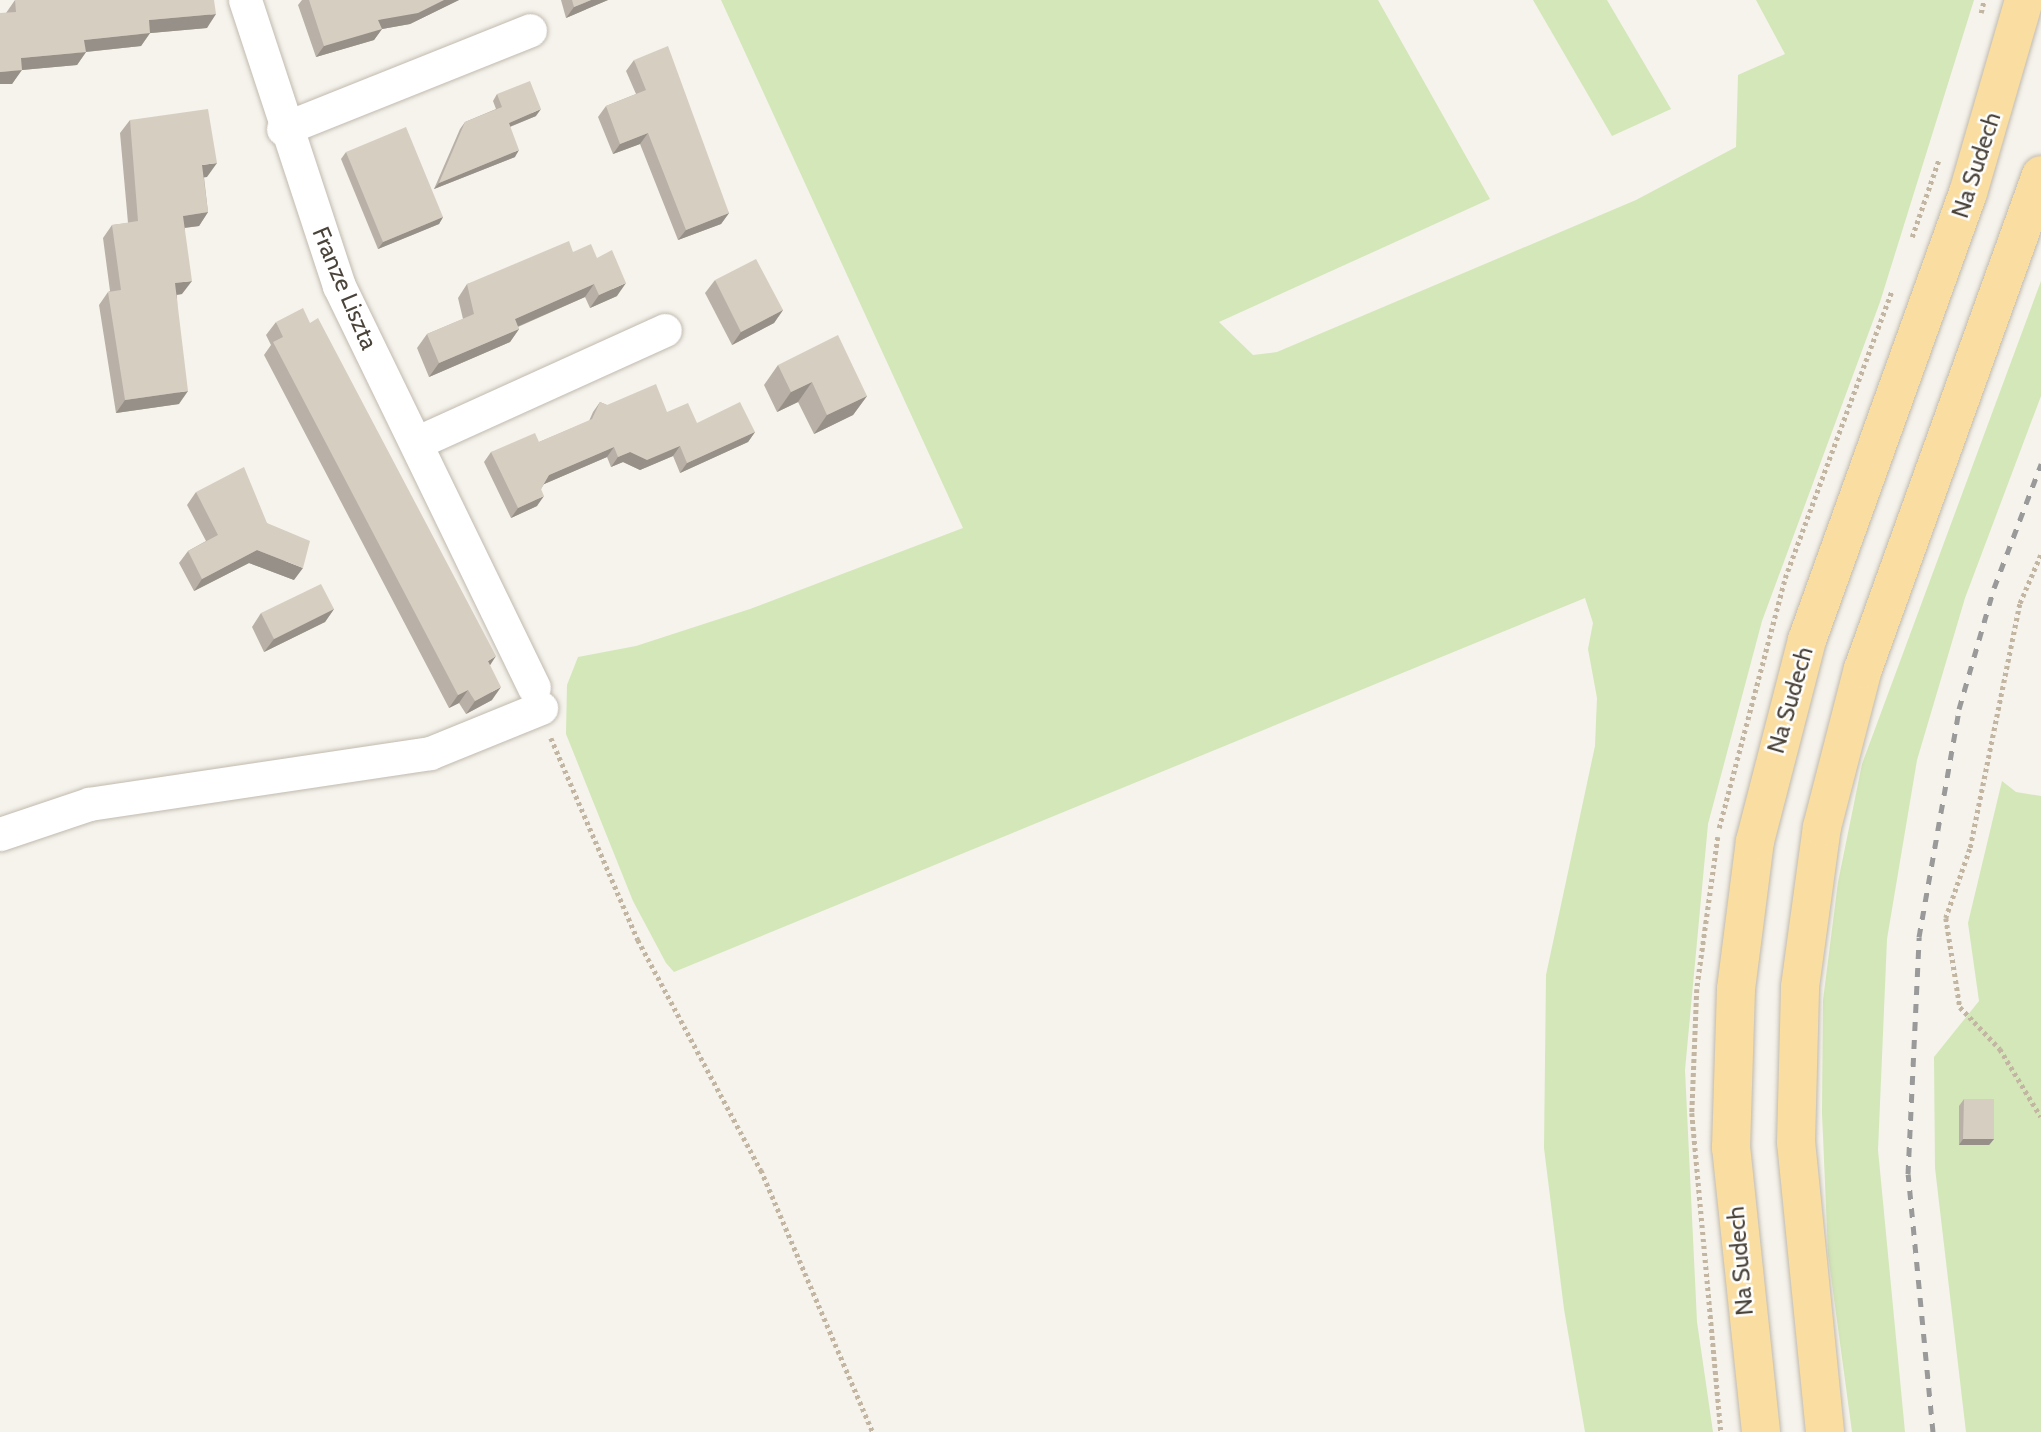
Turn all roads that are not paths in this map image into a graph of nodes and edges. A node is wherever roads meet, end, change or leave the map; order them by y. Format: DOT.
graph roads {
  1 [pos="246,0"];
  2 [pos="2024,0"];
  3 [pos="530,30"];
  4 [pos="283,129"];
  5 [pos="2041,175"];
  6 [pos="666,330"];
  7 [pos="418,442"];
  8 [pos="0,834"];
  9 [pos="1761,1432"];
  10 [pos="1825,1432"];
  1 -- 4 [label="street, Franze Liszta"];
  2 -- 9 [label="main road, Na Sudech"];
  3 -- 4 [label="street"];
  4 -- 7 [label="street, Franze Liszta"];
  5 -- 10 [label="main road"];
  6 -- 7 [label="street"];
  7 -- 8 [label="street, Franze Liszta"];
}
